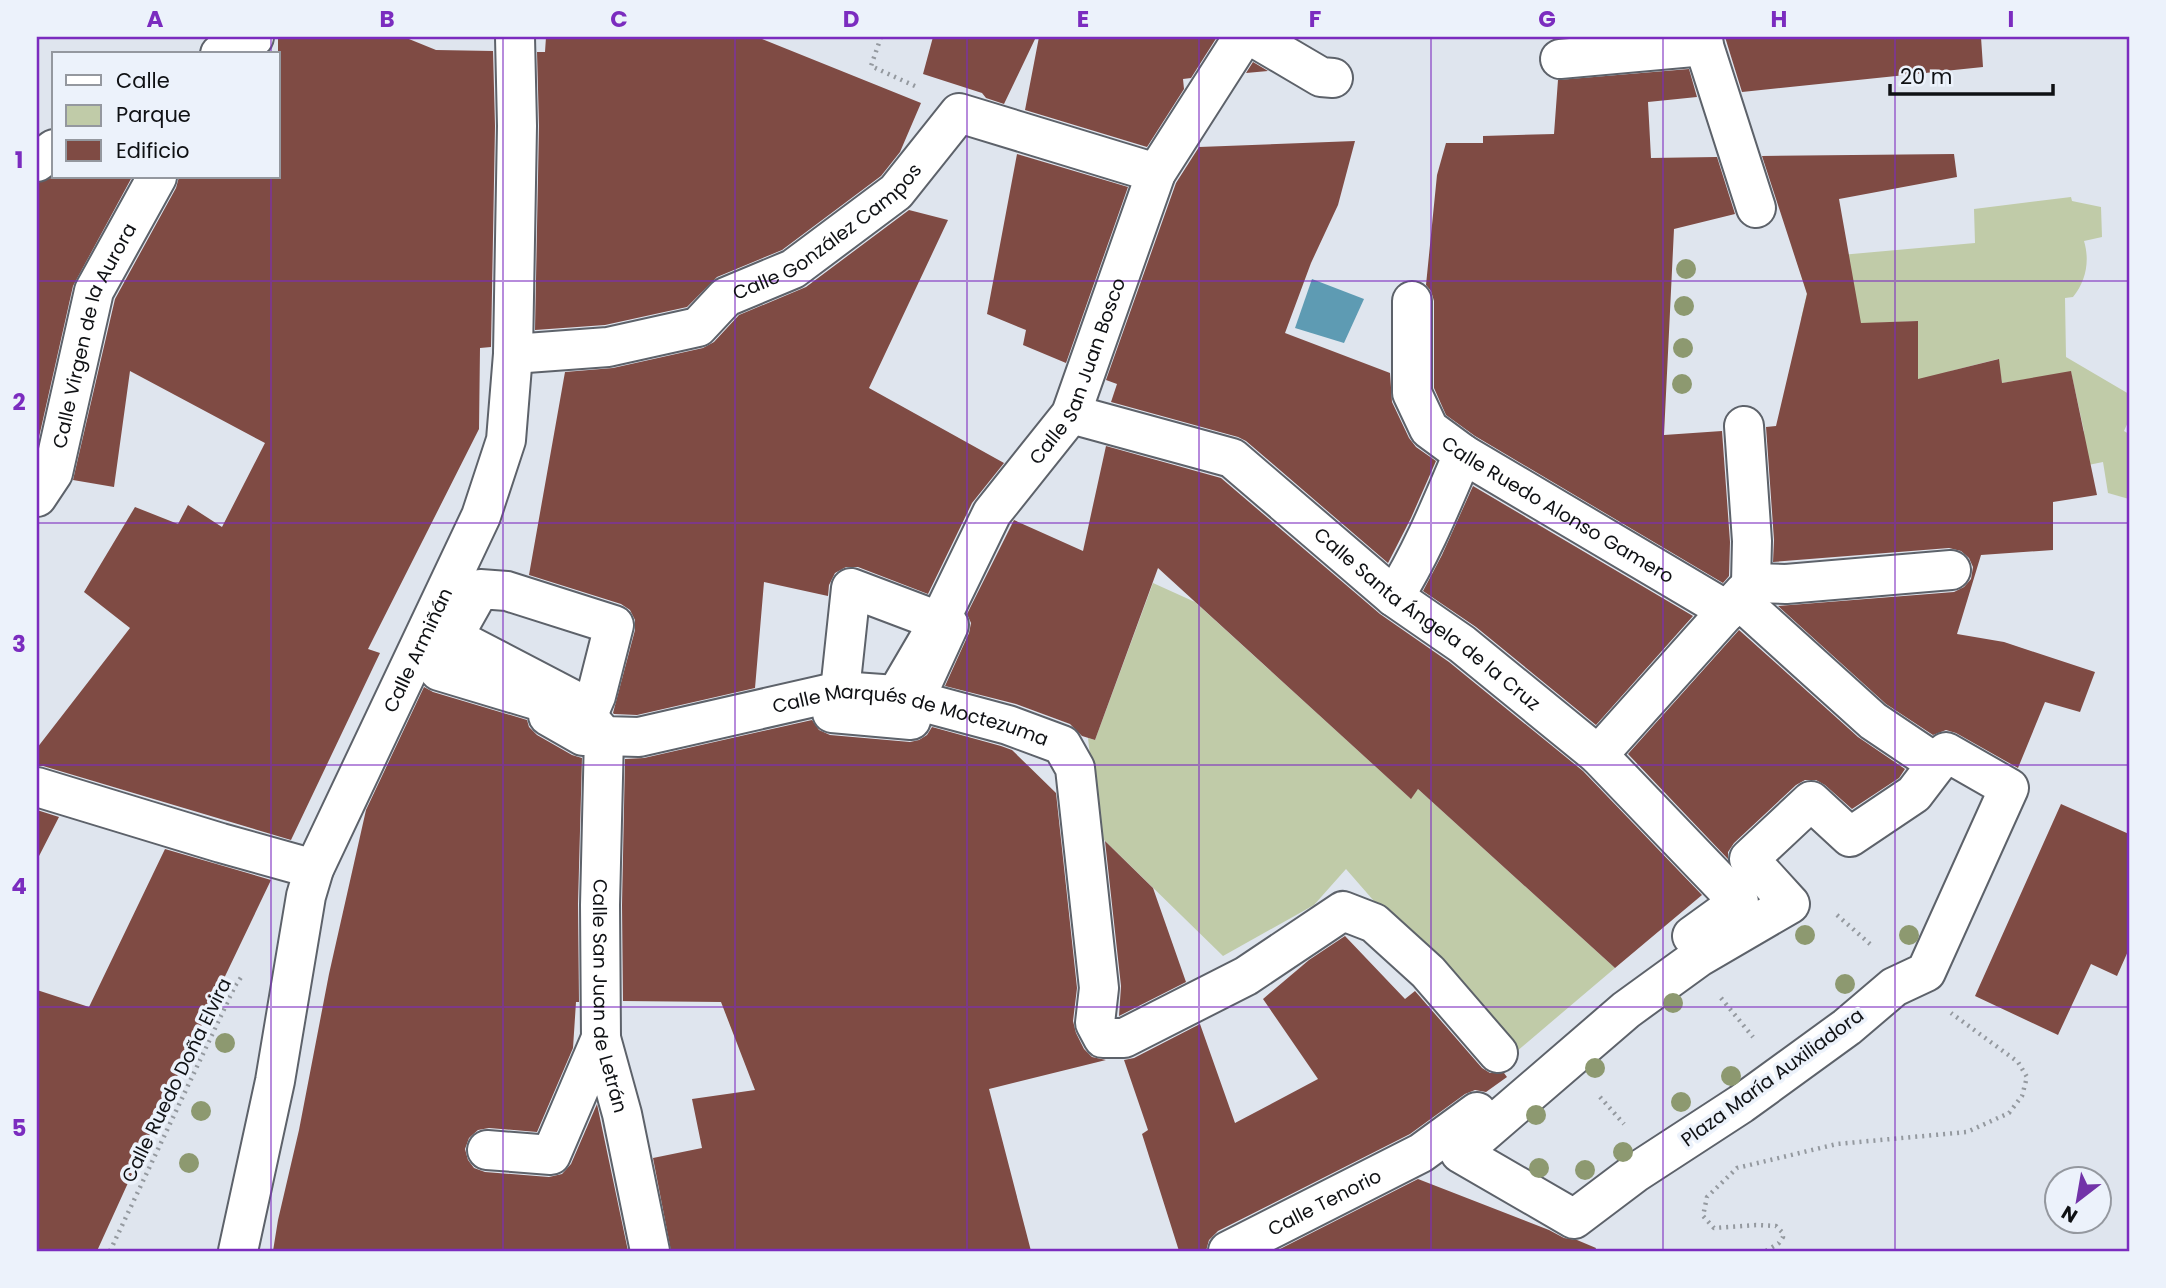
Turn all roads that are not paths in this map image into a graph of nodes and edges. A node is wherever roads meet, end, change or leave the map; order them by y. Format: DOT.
graph roads {
  1 [pos="254,37"];
  2 [pos="515,37"];
  3 [pos="1243,37"];
  4 [pos="1253,37"];
  5 [pos="1704,42"];
  6 [pos="224,52"];
  7 [pos="1560,59"];
  8 [pos="1333,78"];
  9 [pos="52,151"];
  10 [pos="37,162"];
  11 [pos="1156,173"];
  12 [pos="156,178"];
  13 [pos="1756,208"];
  14 [pos="1412,302"];
  15 [pos="513,355"];
  16 [pos="1071,414"];
  17 [pos="1744,426"];
  18 [pos="1463,454"];
  19 [pos="37,497"];
  20 [pos="1951,570"];
  21 [pos="1394,597"];
  22 [pos="1739,598"];
  23 [pos="940,621"];
  24 [pos="442,631"];
  25 [pos="840,691"];
  26 [pos="906,697"];
  27 [pos="595,726"];
  28 [pos="1598,755"];
  29 [pos="1937,764"];
  30 [pos="37,787"];
  31 [pos="314,869"];
  32 [pos="1739,902"];
  33 [pos="601,1038"];
  34 [pos="1498,1053"];
  35 [pos="487,1150"];
  36 [pos="238,1251"];
  37 [pos="650,1251"];
  38 [pos="1228,1251"];
  1 -- 6 [label="street"];
  2 -- 15 [label="street, Calle Armiñán"];
  3 -- 11 [label="street, Calle San Juan Bosco"];
  4 -- 8 [label="street"];
  5 -- 7 [label="street"];
  5 -- 13 [label="street"];
  9 -- 10 [label="street"];
  11 -- 15 [label="street, Calle González Campos"];
  11 -- 16 [label="street, Calle San Juan Bosco"];
  12 -- 19 [label="street, Calle Virgen de la Aurora"];
  14 -- 18 [label="street, Calle Ruedo Alonso Gamero"];
  15 -- 24 [label="street, Calle Armiñán"];
  16 -- 21 [label="street, Calle Santa Ángela de la Cruz"];
  16 -- 23 [label="street, Calle San Juan Bosco"];
  17 -- 22 [label="street"];
  18 -- 21 [label="street"];
  18 -- 22 [label="street, Calle Ruedo Alonso Gamero"];
  20 -- 22 [label="street"];
  21 -- 28 [label="street, Calle Santa Ángela de la Cruz"];
  22 -- 28 [label="street"];
  22 -- 29 [label="street, Calle Ruedo Alonso Gamero"];
  23 -- 25 [label="street"];
  23 -- 26 [label="street, Calle San Juan Bosco"];
  24 -- 27 [label="street"];
  24 -- 27 [label="street, Calle San Juan de Letrán"];
  24 -- 31 [label="street, Calle Armiñán"];
  25 -- 26 [label="street, Calle San Juan Bosco"];
  25 -- 27 [label="street, Calle Marqués de Moctezuma"];
  26 -- 34 [label="street, Calle Marqués de Moctezuma"];
  27 -- 33 [label="street, Calle San Juan de Letrán"];
  28 -- 32 [label="street, Calle Santa Ángela de la Cruz"];
  29 -- 29 [label="street, Plaza María Auxiliadora"];
  30 -- 31 [label="street"];
  31 -- 36 [label="street, Calle Armiñán"];
  32 -- 38 [label="street, Calle Tenorio"];
  33 -- 35 [label="street"];
  33 -- 37 [label="street, Calle San Juan de Letrán"];
}
